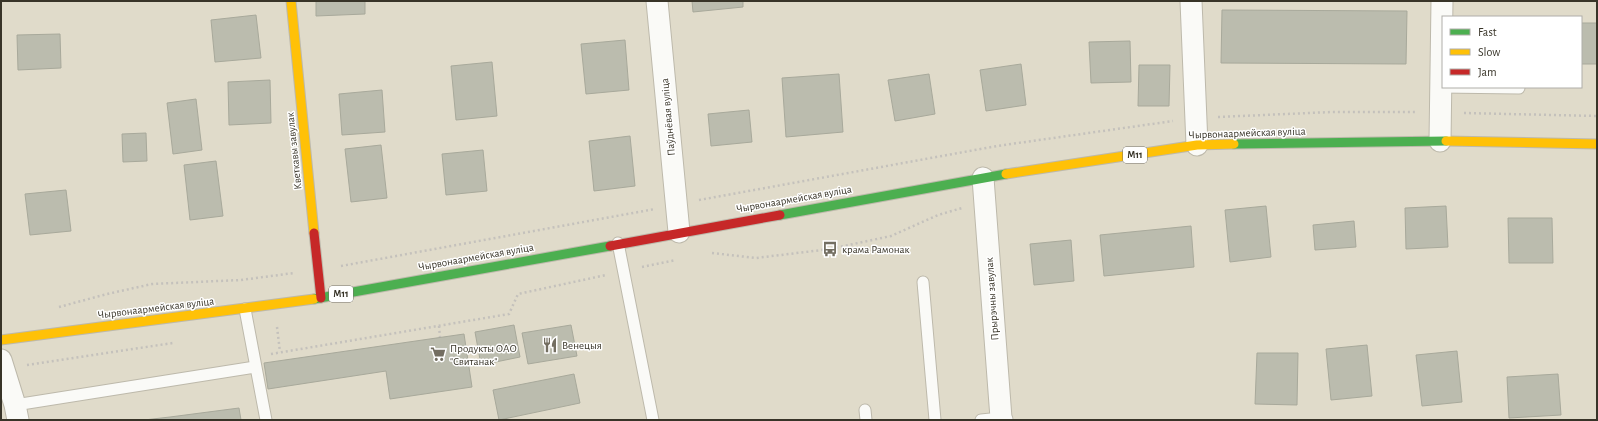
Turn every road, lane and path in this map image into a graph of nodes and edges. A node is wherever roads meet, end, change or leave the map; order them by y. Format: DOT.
graph roads {
  1 [pos="291,1"];
  2 [pos="657,1"];
  3 [pos="1190,1"];
  4 [pos="1442,1"];
  5 [pos="1441,87"];
  6 [pos="1440,141"];
  7 [pos="1597,144"];
  8 [pos="1198,145"];
  9 [pos="983,178"];
  10 [pos="679,232"];
  11 [pos="618,244"];
  12 [pos="923,282"];
  13 [pos="321,298"];
  14 [pos="245,309"];
  15 [pos="439,326"];
  16 [pos="440,337"];
  17 [pos="1,340"];
  18 [pos="178,343"];
  19 [pos="2,365"];
  20 [pos="255,367"];
  21 [pos="16,412"];
  22 [pos="994,419"];
  23 [pos="266,420"];
  24 [pos="653,420"];
  25 [pos="935,420"];
  1 -- 13 [label="main road, Кветкавы завулак"];
  2 -- 10 [label="street, Паўднёвая вуліца"];
  3 -- 8 [label="street"];
  4 -- 5 [label="street"];
  5 -- 6 [label="street"];
  6 -- 7 [label="main road, Чырвонаармейская вуліца / М11"];
  6 -- 8 [label="main road, Чырвонаармейская вуліца / М11"];
  8 -- 9 [label="main road, Чырвонаармейская вуліца / М11"];
  9 -- 10 [label="main road, Чырвонаармейская вуліца / М11"];
  9 -- 22 [label="street, Прырэчны завулак"];
  10 -- 11 [label="main road, Чырвонаармейская вуліца / М11"];
  11 -- 13 [label="main road, Чырвонаармейская вуліца / М11"];
  11 -- 24 [label="lane"];
  12 -- 25 [label="lane"];
  13 -- 14 [label="main road, Чырвонаармейская вуліца / М11"];
  14 -- 17 [label="main road, Чырвонаармейская вуліца / М11"];
  14 -- 20 [label="lane"];
  15 -- 16 [label="path"];
  18 -- 19 [label="path"];
  19 -- 21 [label="street"];
  20 -- 21 [label="lane"];
  20 -- 23 [label="lane"];
}
